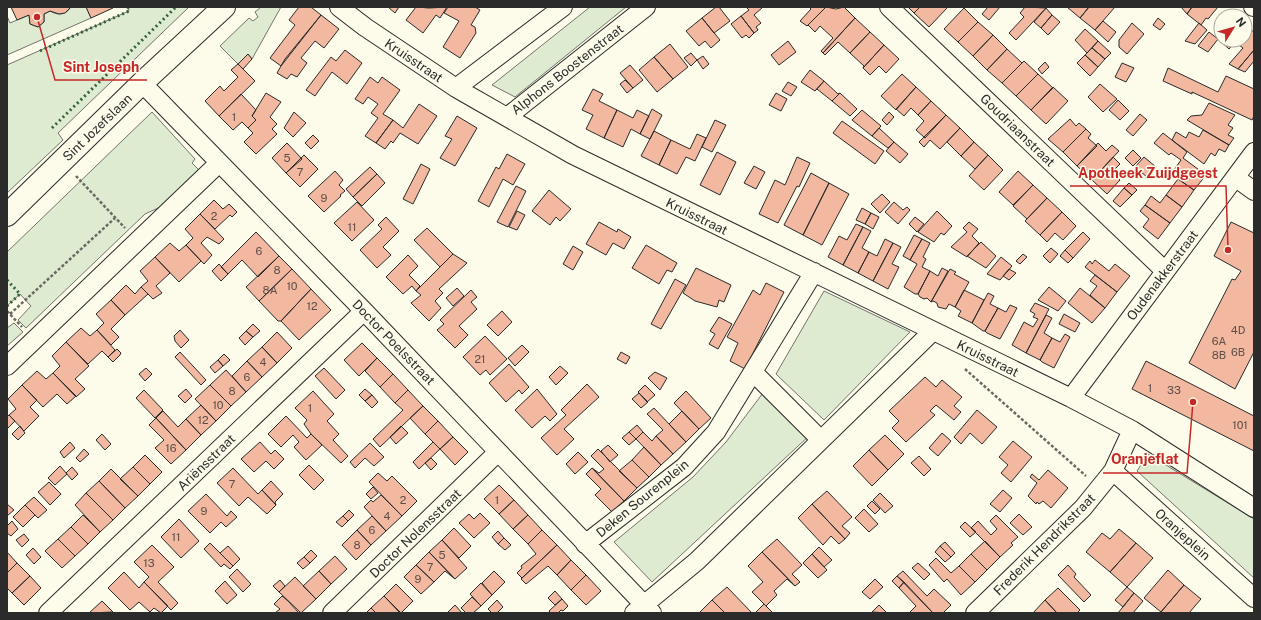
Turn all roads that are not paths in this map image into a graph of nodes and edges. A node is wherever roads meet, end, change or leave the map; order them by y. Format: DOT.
graph roads {
  1 [pos="224,7"];
  2 [pos="339,7"];
  3 [pos="563,7"];
  4 [pos="646,7"];
  5 [pos="889,7"];
  6 [pos="142,83"];
  7 [pos="456,88"];
  8 [pos="507,117"];
  9 [pos="1254,152"];
  10 [pos="219,163"];
  11 [pos="1236,178"];
  12 [pos="1254,191"];
  13 [pos="7,215"];
  14 [pos="1165,270"];
  15 [pos="814,272"];
  16 [pos="364,311"];
  17 [pos="933,331"];
  18 [pos="7,366"];
  19 [pos="754,373"];
  20 [pos="1071,398"];
  21 [pos="1132,430"];
  22 [pos="820,439"];
  23 [pos="498,452"];
  24 [pos="1113,471"];
  25 [pos="1254,508"];
  26 [pos="585,544"];
  27 [pos="1254,598"];
  28 [pos="643,610"];
  29 [pos="48,613"];
  30 [pos="332,613"];
  31 [pos="975,613"];
  1 -- 6 [label="street, Sint Jozefslaan"];
  2 -- 7 [label="street, Kruisstraat"];
  3 -- 7 [label="street"];
  4 -- 8 [label="street, Alphons Boostenstraat"];
  5 -- 14 [label="street, Goudriaanstraat"];
  6 -- 10 [label="street, Doctor Poelsstraat"];
  6 -- 13 [label="street, Sint Jozefslaan"];
  7 -- 8 [label="street, Kruisstraat"];
  8 -- 15 [label="street, Kruisstraat"];
  9 -- 11 [label="street, Oudenakkerstraat"];
  10 -- 16 [label="street, Doctor Poelsstraat"];
  10 -- 18 [label="street"];
  11 -- 12 [label="street"];
  11 -- 14 [label="street, Oudenakkerstraat"];
  14 -- 20 [label="street, Oudenakkerstraat"];
  15 -- 17 [label="street, Kruisstraat"];
  15 -- 19 [label="street, Deken Sourenplein"];
  16 -- 23 [label="street, Doctor Poelsstraat"];
  16 -- 29 [label="street, Ariënsstraat"];
  17 -- 20 [label="street, Kruisstraat"];
  17 -- 22 [label="street"];
  19 -- 22 [label="street"];
  19 -- 26 [label="street, Deken Sourenplein"];
  20 -- 21 [label="street"];
  21 -- 24 [label="street, Frederik Hendrikstraat"];
  21 -- 25 [label="street"];
  22 -- 28 [label="street"];
  23 -- 26 [label="street, Doctor Poelsstraat"];
  23 -- 30 [label="street, Doctor Nolensstraat"];
  24 -- 27 [label="street, Oranjeplein"];
  24 -- 31 [label="street, Frederik Hendrikstraat"];
  26 -- 28 [label="street, Doctor Poelsstraat"];
}
